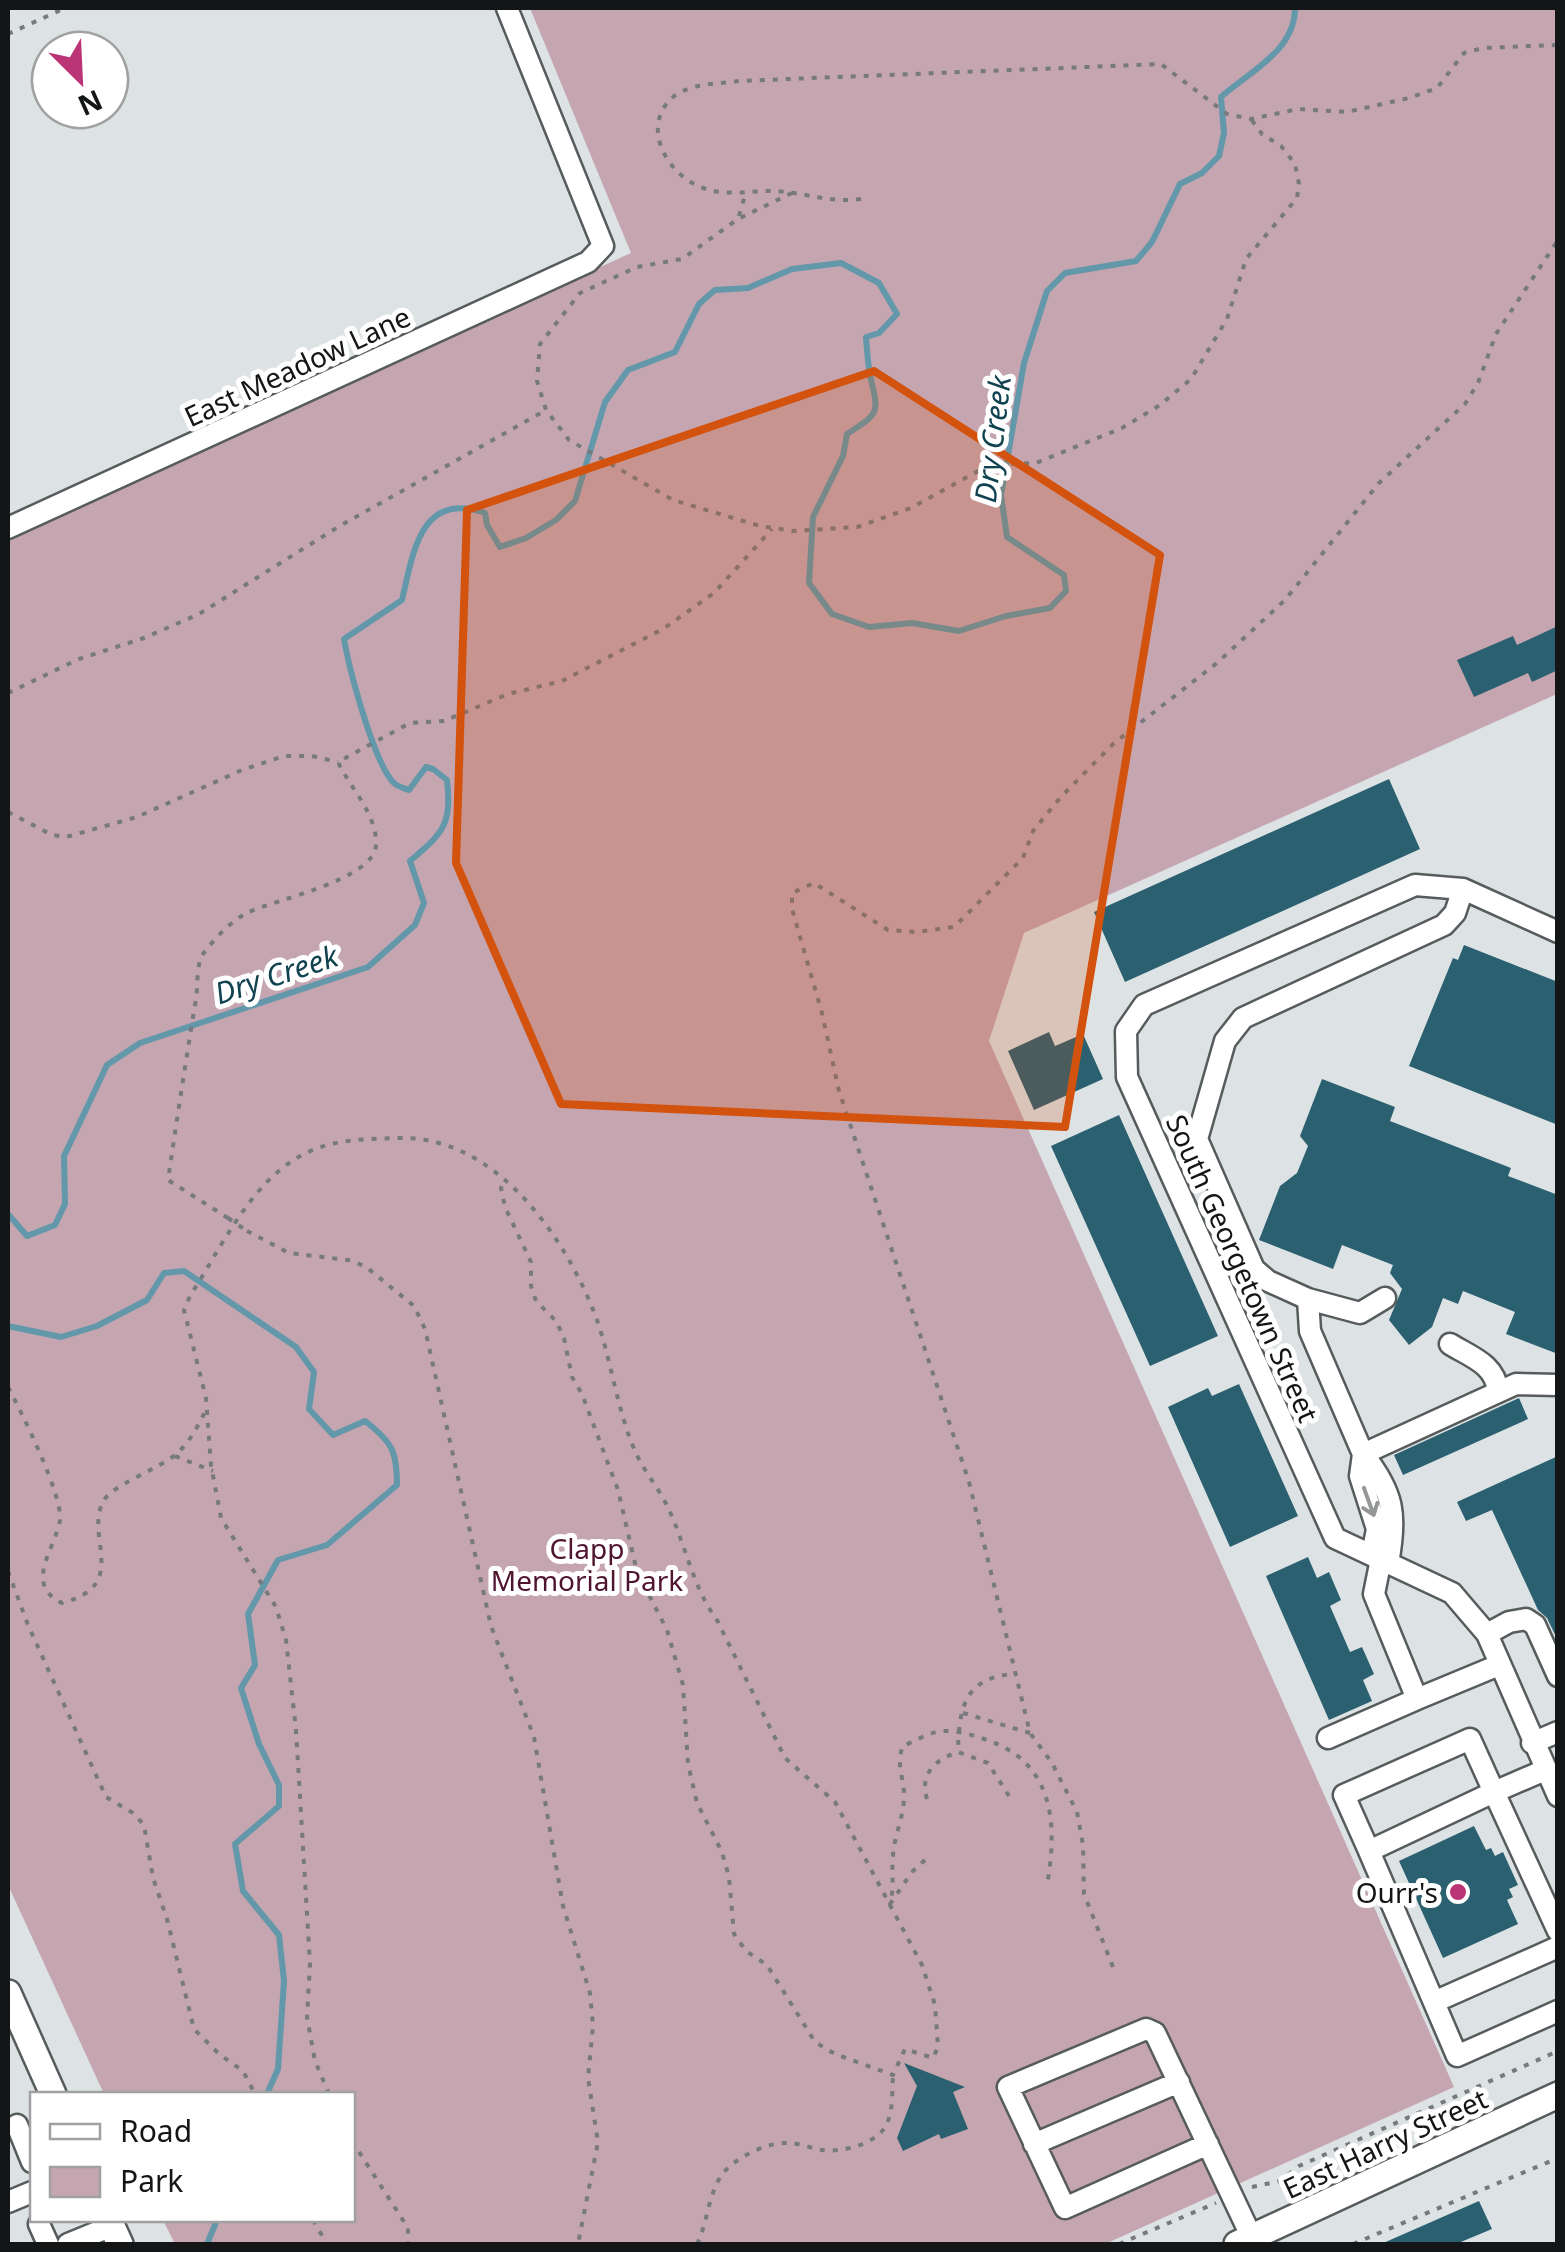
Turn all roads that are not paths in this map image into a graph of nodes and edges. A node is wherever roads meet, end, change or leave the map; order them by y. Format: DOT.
graph roads {
  1 [pos="506,8"];
  2 [pos="8,528"];
  3 [pos="1463,889"];
  4 [pos="1558,932"];
  5 [pos="1385,1298"];
  6 [pos="1308,1299"];
  7 [pos="1450,1344"];
  8 [pos="1558,1385"];
  9 [pos="1498,1391"];
  10 [pos="1363,1454"];
  11 [pos="1380,1559"];
  12 [pos="1487,1634"];
  13 [pos="1499,1664"];
  14 [pos="1558,1676"];
  15 [pos="1417,1699"];
  16 [pos="1558,1732"];
  17 [pos="1328,1738"];
  18 [pos="1532,1743"];
  19 [pos="1545,1770"];
  20 [pos="1494,1792"];
  21 [pos="1558,1796"];
  22 [pos="1369,1850"];
  23 [pos="1558,1932"];
  24 [pos="1558,1947"];
  25 [pos="8,1992"];
  26 [pos="1434,2002"];
  27 [pos="1558,2011"];
  28 [pos="1178,2082"];
  29 [pos="52,2092"];
  30 [pos="1557,2096"];
  31 [pos="19,2124"];
  32 [pos="1034,2144"];
  33 [pos="1208,2144"];
  34 [pos="30,2156"];
  35 [pos="39,2224"];
  36 [pos="114,2230"];
  37 [pos="1248,2242"];
  38 [pos="48,2244"];
  39 [pos="68,2244"];
  1 -- 2 [label="street, East Meadow Lane"];
  3 -- 4 [label="street"];
  3 -- 6 [label="street"];
  3 -- 11 [label="street, South Georgetown Street"];
  5 -- 6 [label="street"];
  6 -- 10 [label="street"];
  7 -- 9 [label="street"];
  8 -- 9 [label="street"];
  9 -- 10 [label="street"];
  10 -- 11 [label="street"];
  11 -- 12 [label="street, South Georgetown Street"];
  11 -- 15 [label="street"];
  12 -- 13 [label="street, South Georgetown Street"];
  12 -- 14 [label="street"];
  13 -- 15 [label="street"];
  13 -- 18 [label="street, South Georgetown Street"];
  15 -- 17 [label="street"];
  16 -- 18 [label="street"];
  18 -- 19 [label="street, South Georgetown Street"];
  19 -- 20 [label="street"];
  19 -- 21 [label="street, South Georgetown Street"];
  20 -- 22 [label="street"];
  20 -- 22 [label="street"];
  20 -- 23 [label="street"];
  22 -- 26 [label="street"];
  24 -- 26 [label="street"];
  25 -- 29 [label="main road"];
  26 -- 27 [label="street"];
  28 -- 32 [label="street"];
  28 -- 32 [label="street"];
  28 -- 33 [label="street"];
  30 -- 37 [label="main road, East Harry Street"];
  31 -- 34 [label="street"];
  32 -- 33 [label="street"];
  33 -- 37 [label="street"];
  35 -- 38 [label="street"];
  36 -- 39 [label="street"];
}
